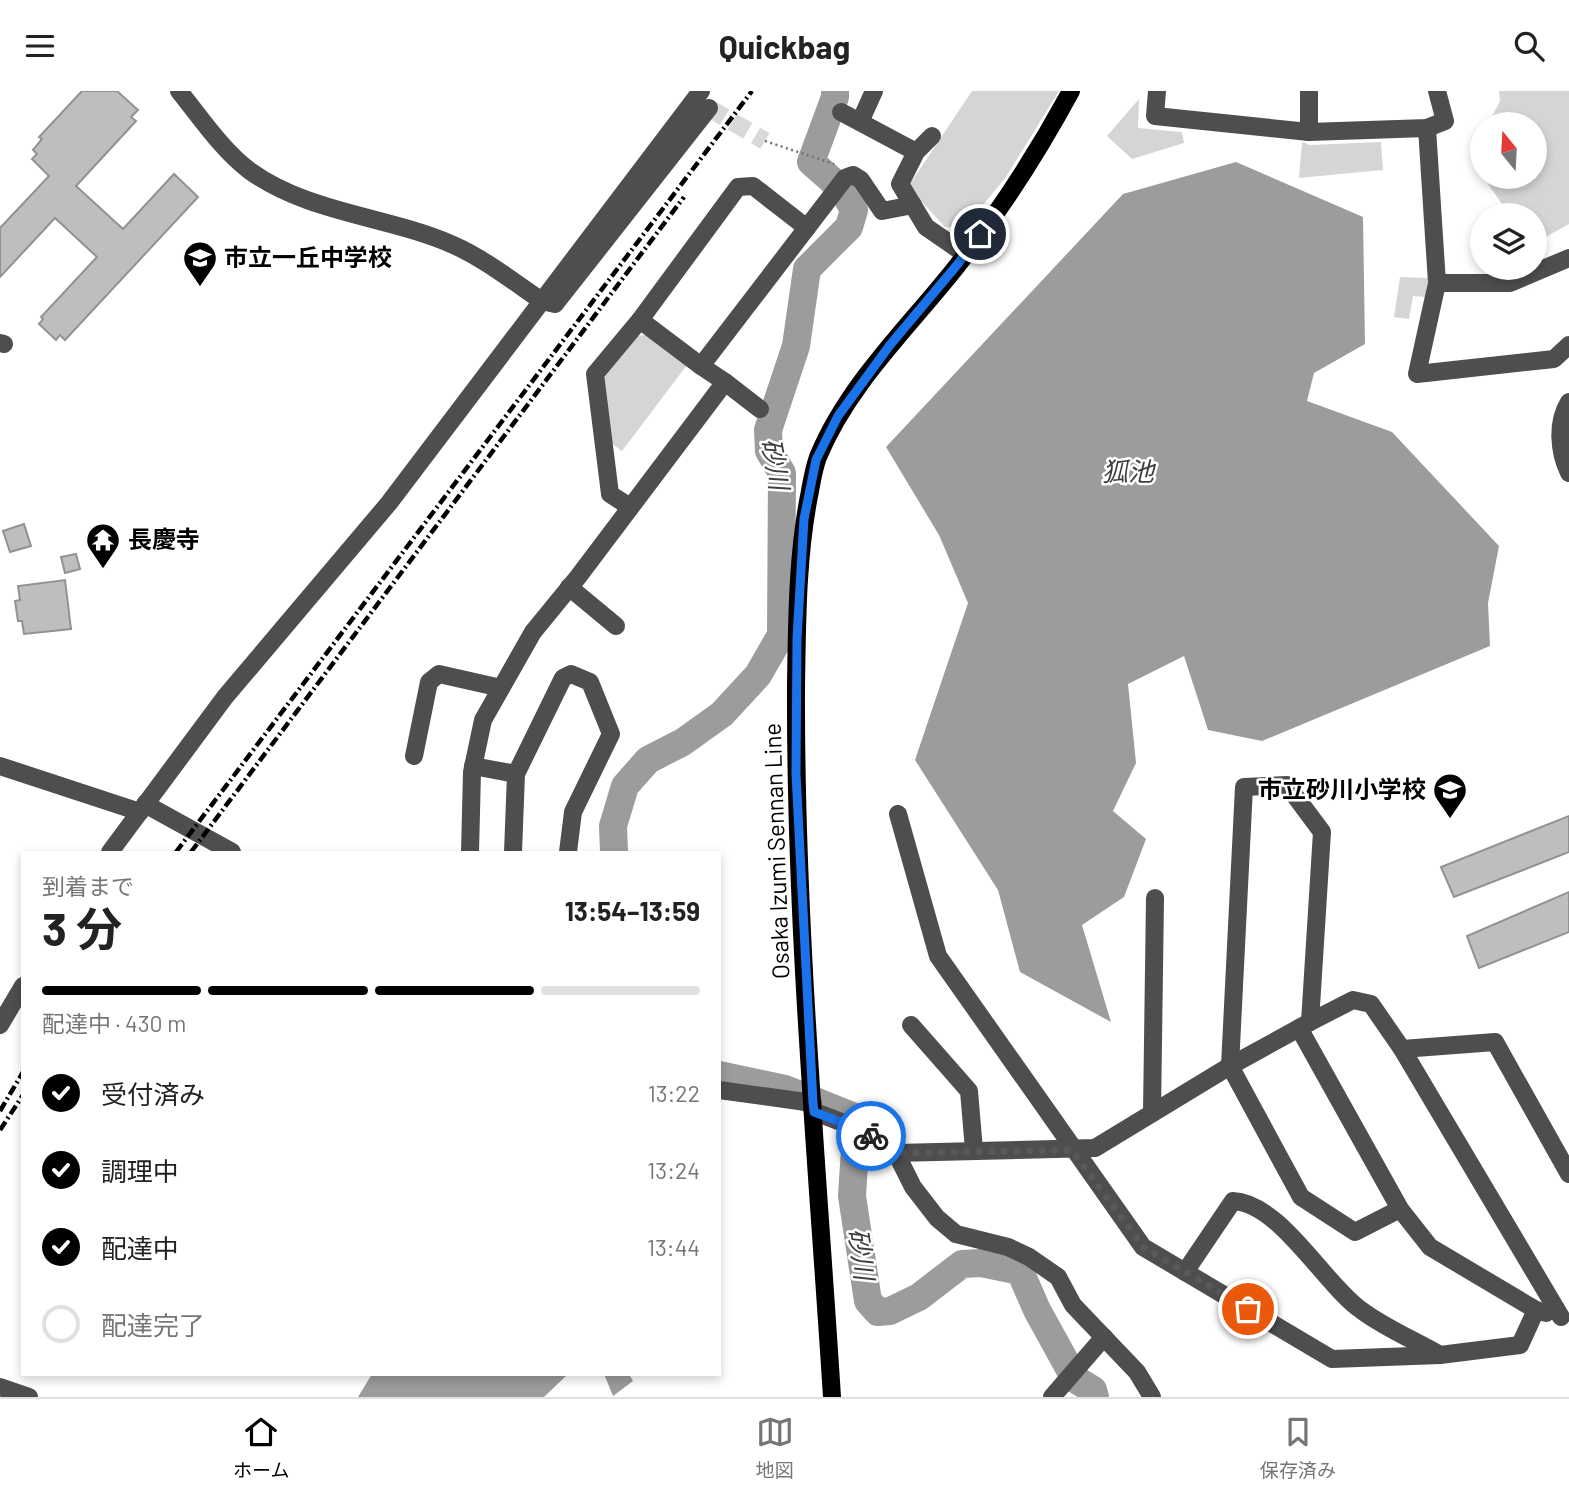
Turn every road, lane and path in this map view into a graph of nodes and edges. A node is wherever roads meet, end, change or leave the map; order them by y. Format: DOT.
graph roads {
  1 [pos="179,91"];
  2 [pos="701,91"];
  3 [pos="874,91"];
  4 [pos="1071,91"];
  5 [pos="1157,91"];
  6 [pos="1309,91"];
  7 [pos="1437,91"];
  8 [pos="709,108"];
  9 [pos="841,112"];
  10 [pos="860,122"];
  11 [pos="1427,128"];
  12 [pos="1310,132"];
  13 [pos="932,136"];
  14 [pos="765,141"];
  15 [pos="916,152"];
  16 [pos="841,166"];
  17 [pos="913,205"];
  18 [pos="807,228"];
  19 [pos="965,254"];
  20 [pos="1569,258"];
  21 [pos="1437,283"];
  22 [pos="542,301"];
  23 [pos="640,320"];
  24 [pos="1569,345"];
  25 [pos="701,366"];
  26 [pos="724,382"];
  27 [pos="1569,402"];
  28 [pos="760,409"];
  29 [pos="1569,473"];
  30 [pos="630,507"];
  31 [pos="569,587"];
  32 [pos="616,626"];
  33 [pos="501,688"];
  34 [pos="414,756"];
  35 [pos="0,766"];
  36 [pos="473,766"];
  37 [pos="516,773"];
  38 [pos="143,808"];
  39 [pos="898,814"];
  40 [pos="111,851"];
  41 [pos="230,851"];
  42 [pos="470,851"];
  43 [pos="513,851"];
  44 [pos="568,851"];
  45 [pos="1155,898"];
  46 [pos="21,989"];
  47 [pos="0,1025"];
  48 [pos="911,1025"];
  49 [pos="1304,1025"];
  50 [pos="1402,1049"];
  51 [pos="1230,1066"];
  52 [pos="721,1090"];
  53 [pos="814,1107"];
  54 [pos="1152,1113"];
  55 [pos="974,1150"];
  56 [pos="1072,1150"];
  57 [pos="896,1153"];
  58 [pos="1569,1174"];
  59 [pos="1400,1209"];
  60 [pos="1185,1272"];
  61 [pos="1536,1310"];
  62 [pos="1565,1319"];
  63 [pos="1104,1337"];
  64 [pos="1440,1355"];
  65 [pos="0,1387"];
  66 [pos="29,1397"];
  67 [pos="832,1397"];
  68 [pos="1052,1397"];
  69 [pos="1152,1397"];
  1 -- 22 [label="street"];
  2 -- 22 [label="street"];
  3 -- 10 [label="street"];
  4 -- 19 [label="main road, Osaka Izumi Sennan Line"];
  5 -- 12 [label="street"];
  6 -- 12 [label="street"];
  7 -- 11 [label="street"];
  8 -- 22 [label="street"];
  9 -- 10 [label="street"];
  10 -- 15 [label="street"];
  11 -- 12 [label="street"];
  11 -- 21 [label="street"];
  13 -- 15 [label="street"];
  14 -- 16 [label="path"];
  15 -- 17 [label="street"];
  17 -- 18 [label="street"];
  17 -- 19 [label="street"];
  18 -- 23 [label="street"];
  18 -- 25 [label="street"];
  19 -- 53 [label="main road, Osaka Izumi Sennan Line"];
  20 -- 21 [label="street"];
  21 -- 24 [label="street"];
  22 -- 38 [label="street"];
  23 -- 25 [label="street"];
  23 -- 30 [label="street"];
  25 -- 26 [label="street"];
  26 -- 28 [label="street"];
  26 -- 30 [label="street"];
  27 -- 29 [label="street"];
  30 -- 31 [label="street"];
  31 -- 32 [label="street"];
  31 -- 33 [label="street"];
  33 -- 34 [label="street"];
  33 -- 36 [label="street"];
  35 -- 38 [label="street"];
  36 -- 37 [label="street"];
  36 -- 42 [label="street"];
  37 -- 43 [label="street"];
  37 -- 44 [label="street"];
  38 -- 40 [label="street"];
  38 -- 41 [label="street"];
  39 -- 56 [label="street"];
  45 -- 54 [label="street"];
  46 -- 47 [label="street"];
  48 -- 55 [label="street"];
  49 -- 50 [label="street"];
  49 -- 51 [label="street"];
  49 -- 51 [label="street"];
  49 -- 59 [label="street"];
  50 -- 58 [label="street"];
  50 -- 62 [label="street"];
  51 -- 54 [label="street"];
  51 -- 59 [label="street"];
  52 -- 53 [label="street"];
  53 -- 57 [label="street"];
  53 -- 67 [label="main road, Osaka Izumi Sennan Line"];
  54 -- 56 [label="street"];
  55 -- 56 [label="street"];
  55 -- 57 [label="street"];
  56 -- 60 [label="street"];
  57 -- 63 [label="street"];
  59 -- 61 [label="street"];
  60 -- 64 [label="street"];
  60 -- 64 [label="street"];
  61 -- 62 [label="street"];
  61 -- 64 [label="street"];
  63 -- 68 [label="street"];
  63 -- 69 [label="street"];
  65 -- 66 [label="street"];
}
